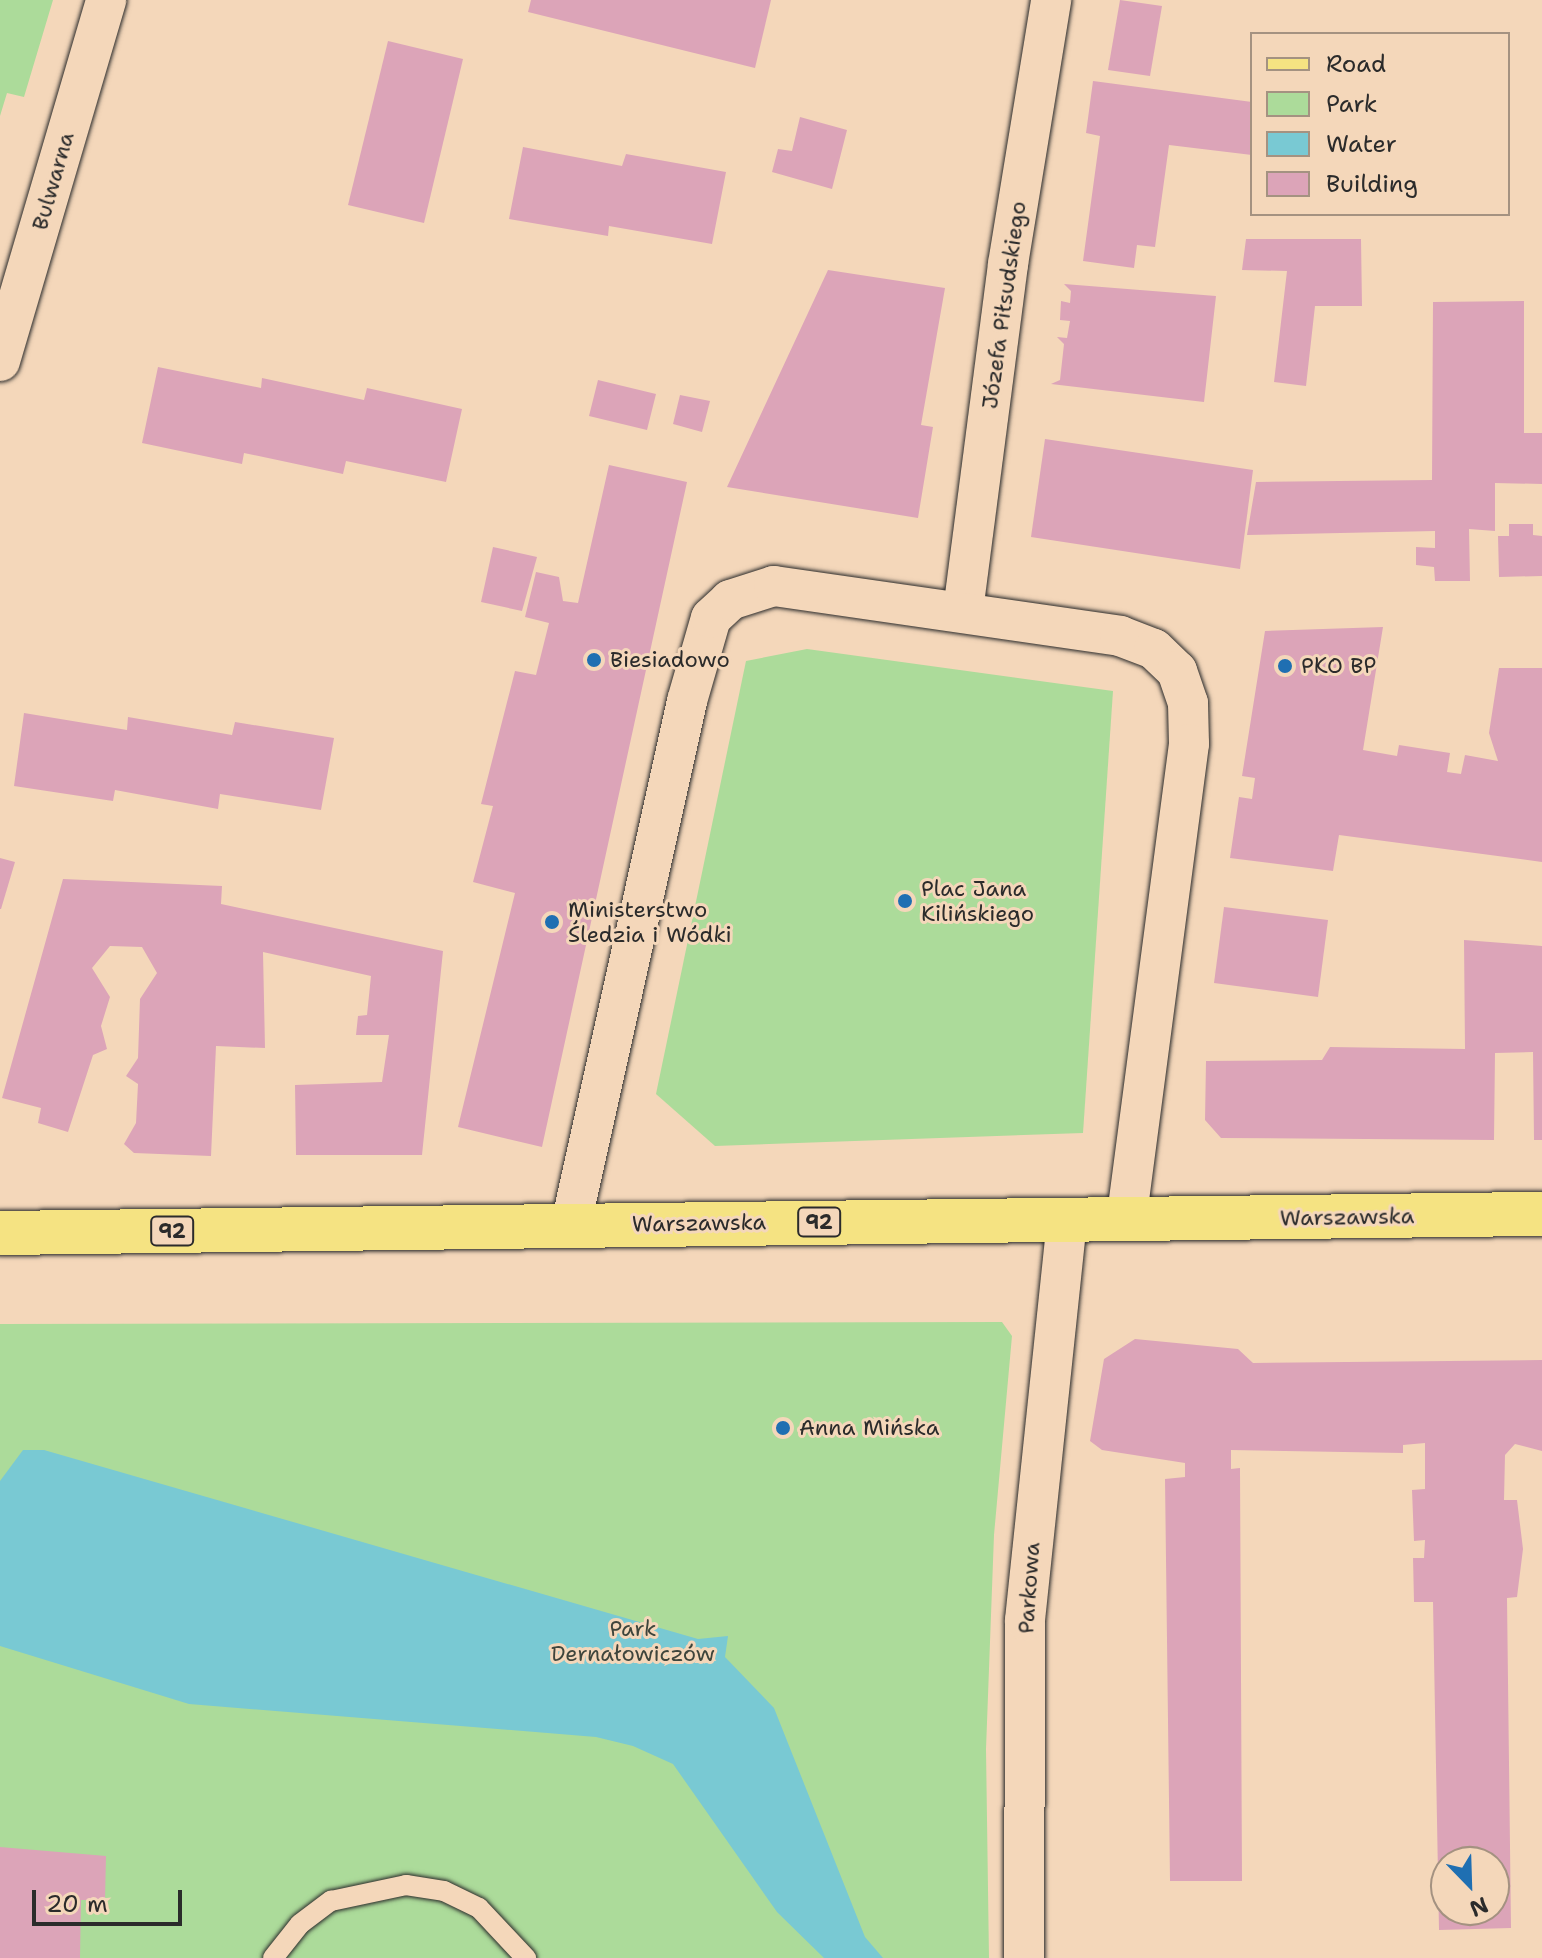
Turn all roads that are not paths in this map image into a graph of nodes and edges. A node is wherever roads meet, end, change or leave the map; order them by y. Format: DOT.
graph roads {
  1 [pos="106,0"];
  2 [pos="1051,0"];
  3 [pos="0,361"];
  4 [pos="963,611"];
  5 [pos="1542,1214"];
  6 [pos="1127,1218"];
  7 [pos="1067,1219"];
  8 [pos="571,1224"];
  9 [pos="0,1233"];
  10 [pos="273,1958"];
  11 [pos="526,1958"];
  12 [pos="1024,1958"];
  1 -- 3 [label="street, Bulwarna"];
  2 -- 4 [label="street, Józefa Piłsudskiego"];
  4 -- 6 [label="street"];
  4 -- 8 [label="street"];
  5 -- 6 [label="main road, Warszawska / 92"];
  6 -- 7 [label="main road, Warszawska / 92"];
  7 -- 8 [label="main road, Warszawska / 92"];
  7 -- 12 [label="street, Parkowa"];
  8 -- 9 [label="main road, Warszawska / 92"];
  10 -- 11 [label="lane"];
}
